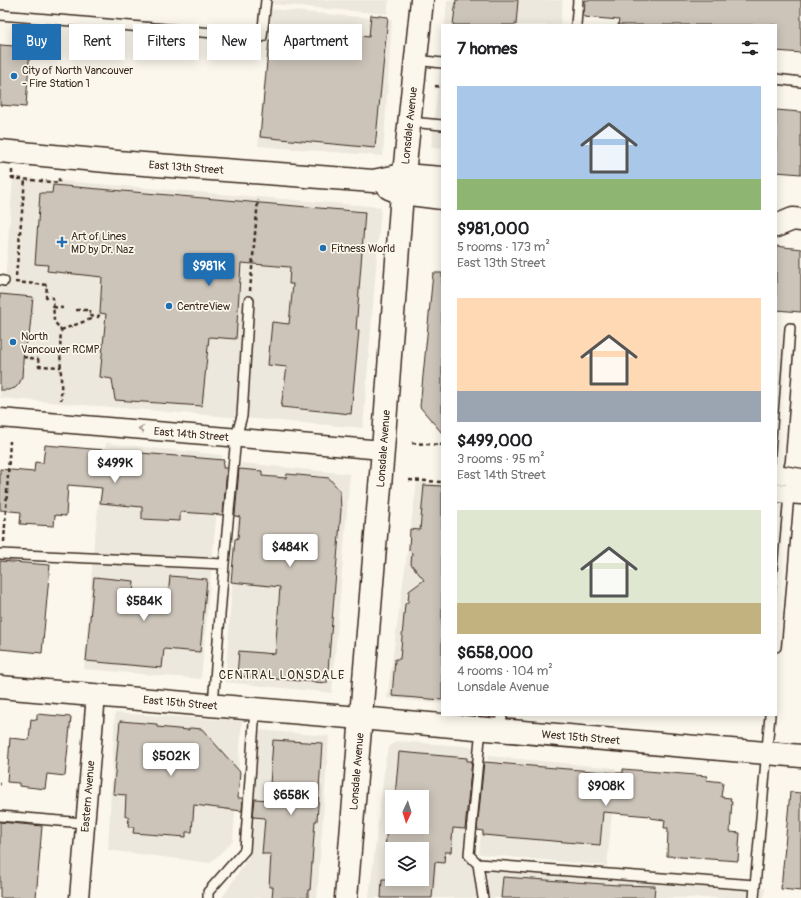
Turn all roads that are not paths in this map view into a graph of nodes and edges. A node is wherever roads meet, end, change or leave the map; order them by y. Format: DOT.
graph roads {
  1 [pos="266,0"];
  2 [pos="422,0"];
  3 [pos="578,0"];
  4 [pos="0,15"];
  5 [pos="576,24"];
  6 [pos="416,60"];
  7 [pos="441,63"];
  8 [pos="777,79"];
  9 [pos="801,82"];
  10 [pos="408,122"];
  11 [pos="441,125"];
  12 [pos="0,151"];
  13 [pos="441,178"];
  14 [pos="402,184"];
  15 [pos="441,198"];
  16 [pos="249,301"];
  17 [pos="790,328"];
  18 [pos="781,388"];
  19 [pos="0,418"];
  20 [pos="236,437"];
  21 [pos="779,439"];
  22 [pos="383,450"];
  23 [pos="777,462"];
  24 [pos="777,474"];
  25 [pos="801,478"];
  26 [pos="789,494"];
  27 [pos="1,554"];
  28 [pos="224,564"];
  29 [pos="778,612"];
  30 [pos="777,630"];
  31 [pos="0,687"];
  32 [pos="96,695"];
  33 [pos="213,705"];
  34 [pos="255,708"];
  35 [pos="770,716"];
  36 [pos="360,717"];
  37 [pos="495,724"];
  38 [pos="767,753"];
  39 [pos="801,756"];
  40 [pos="0,816"];
  41 [pos="84,823"];
  42 [pos="478,864"];
  43 [pos="755,885"];
  44 [pos="79,898"];
  45 [pos="208,898"];
  46 [pos="346,898"];
  47 [pos="483,898"];
  48 [pos="754,898"];
  1 -- 4 [label="lane"];
  2 -- 6 [label="main road, Lonsdale Avenue"];
  3 -- 5 [label="lane"];
  6 -- 7 [label="lane"];
  6 -- 10 [label="main road, Lonsdale Avenue"];
  8 -- 9 [label="lane"];
  10 -- 11 [label="lane"];
  10 -- 14 [label="main road, Lonsdale Avenue"];
  12 -- 14 [label="main road, East 13th Street"];
  13 -- 14 [label="main road"];
  14 -- 15 [label="main road"];
  14 -- 22 [label="main road, Lonsdale Avenue"];
  16 -- 20 [label="lane"];
  17 -- 18 [label="lane"];
  18 -- 21 [label="lane"];
  20 -- 19 [label="street, East 14th Street, one-way"];
  20 -- 22 [label="street, East 14th Street"];
  20 -- 28 [label="lane"];
  21 -- 23 [label="lane"];
  22 -- 36 [label="main road, Lonsdale Avenue"];
  24 -- 25 [label="street"];
  26 -- 29 [label="lane"];
  27 -- 28 [label="lane"];
  28 -- 33 [label="lane"];
  29 -- 30 [label="lane"];
  31 -- 32 [label="main road, East 15th Street"];
  32 -- 33 [label="main road, East 15th Street"];
  32 -- 41 [label="street, Eastern Avenue"];
  33 -- 34 [label="main road, East 15th Street"];
  34 -- 36 [label="main road, East 15th Street"];
  34 -- 45 [label="lane"];
  35 -- 38 [label="lane"];
  36 -- 37 [label="main road, West 15th Street"];
  36 -- 46 [label="main road, Lonsdale Avenue"];
  37 -- 38 [label="main road, West 15th Street"];
  37 -- 42 [label="lane"];
  38 -- 39 [label="main road, West 15th Street"];
  38 -- 43 [label="lane"];
  40 -- 41 [label="lane"];
  41 -- 44 [label="street, Eastern Avenue"];
  42 -- 43 [label="lane"];
  42 -- 47 [label="lane"];
  43 -- 48 [label="lane"];
}
